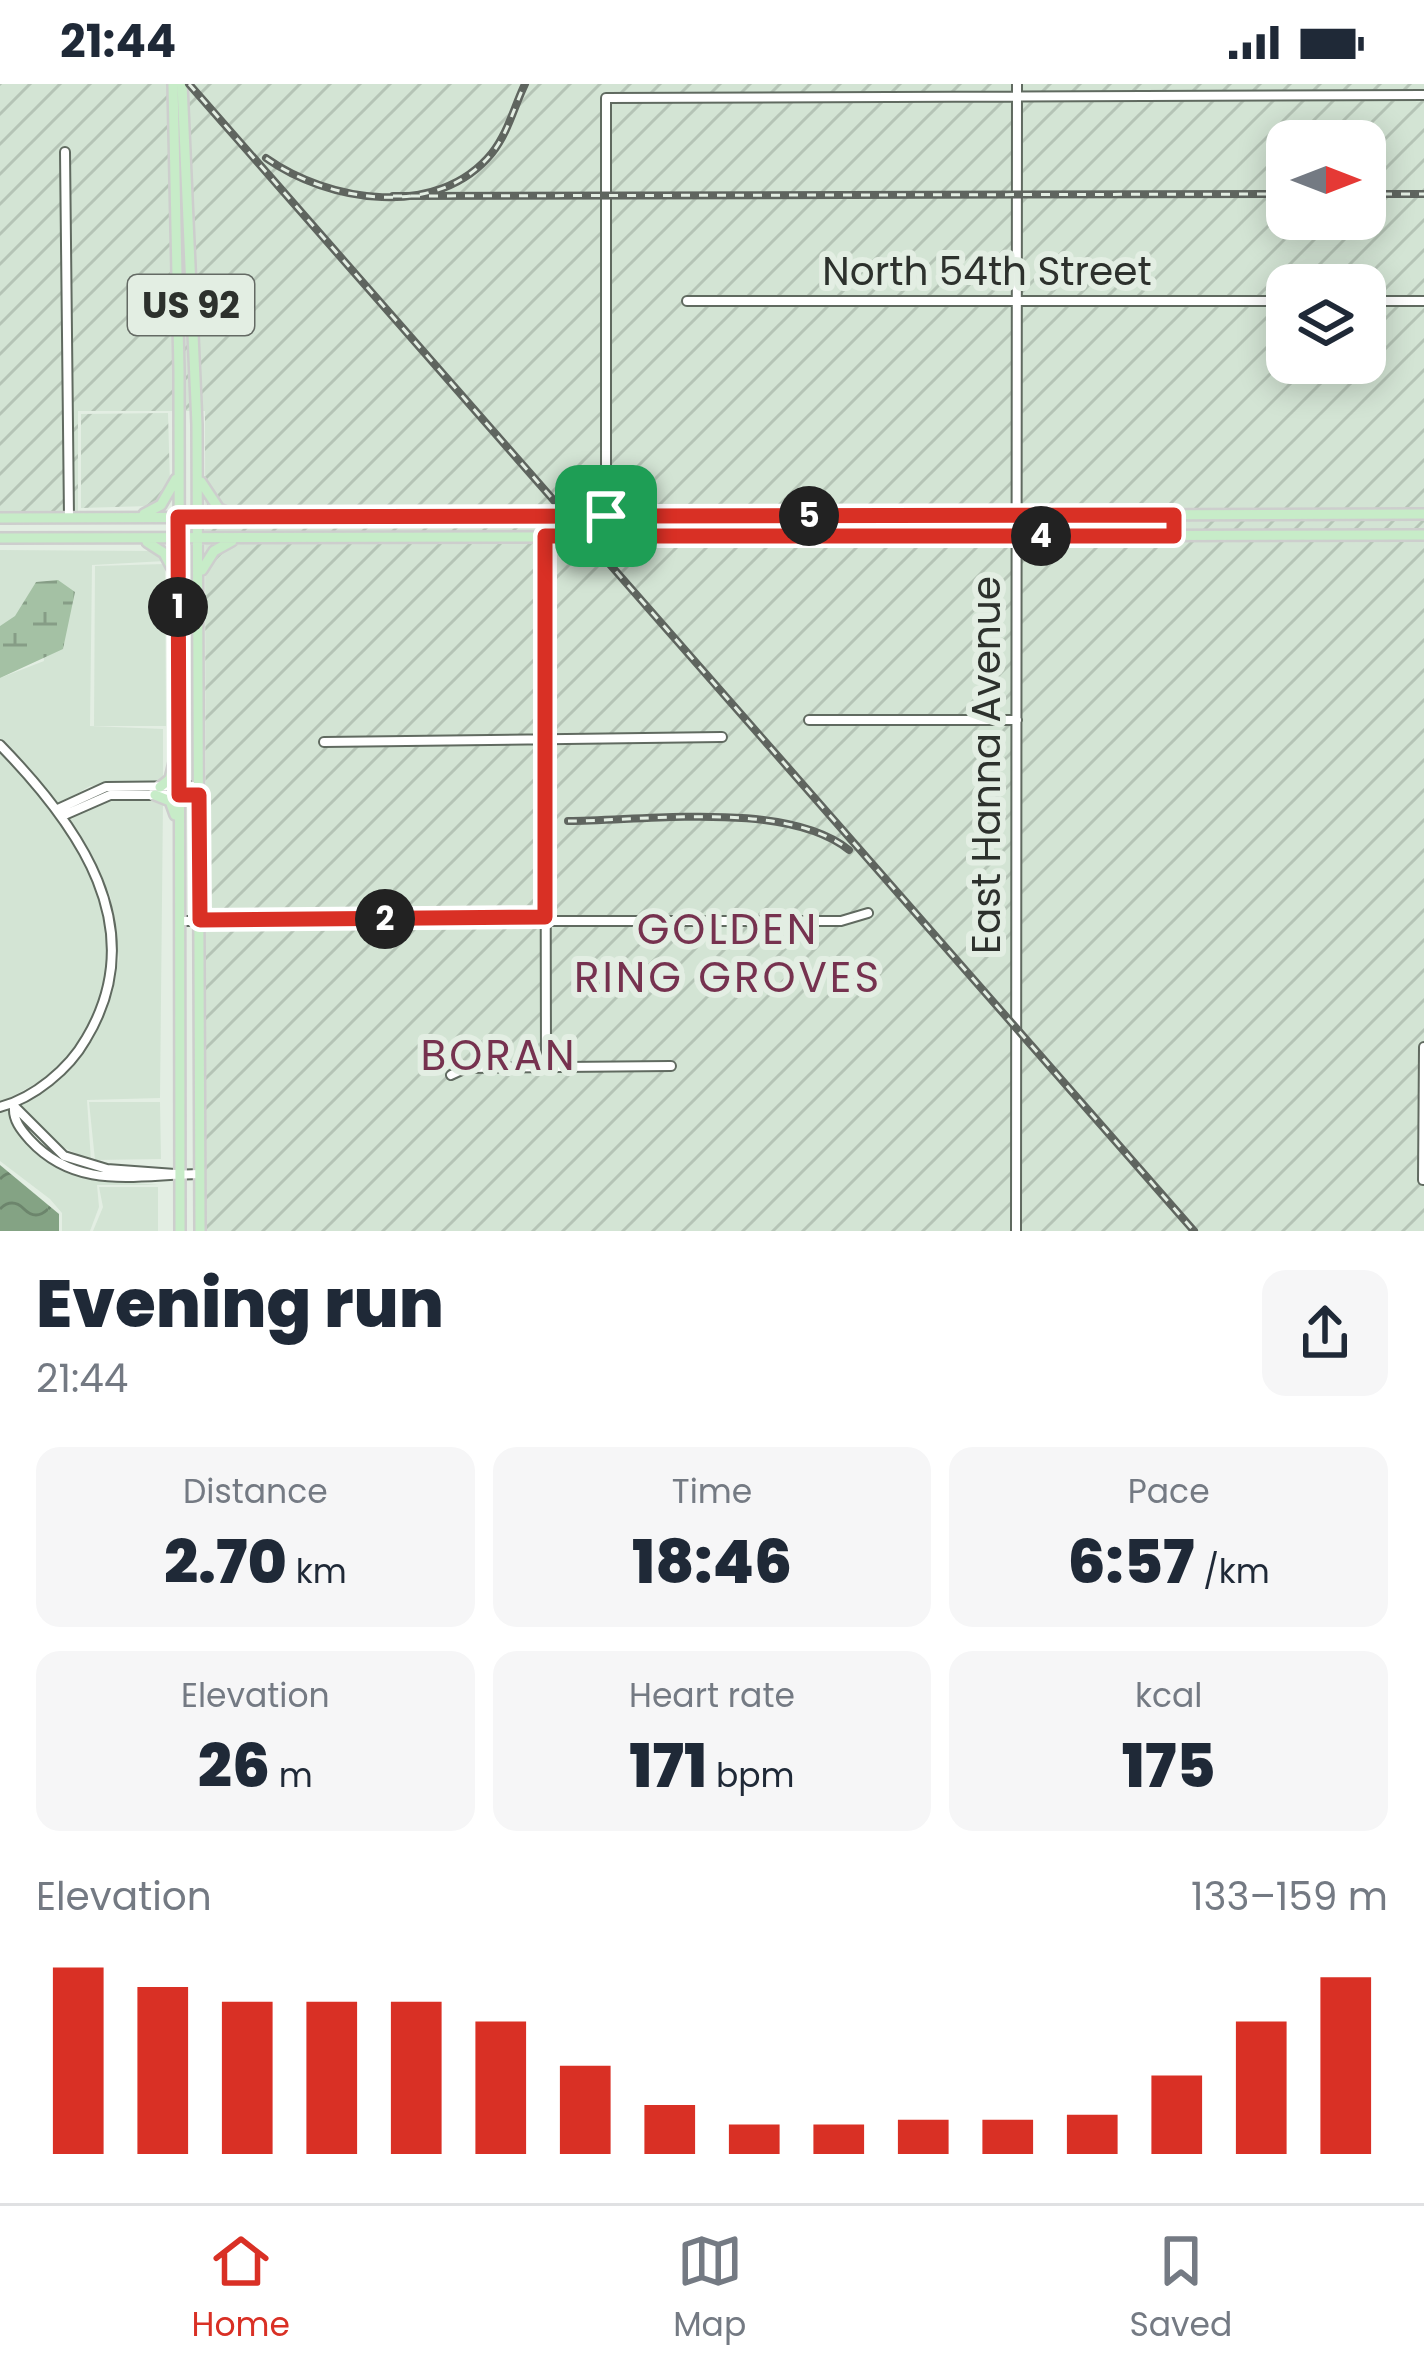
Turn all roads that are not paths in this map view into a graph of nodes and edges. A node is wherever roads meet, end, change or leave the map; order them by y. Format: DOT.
graph roads {
  1 [pos="1016,84"];
  2 [pos="177,87"];
  3 [pos="1424,95"];
  4 [pos="1016,96"];
  5 [pos="64,152"];
  6 [pos="687,301"];
  7 [pos="1266,301"];
  8 [pos="1386,301"];
  9 [pos="1424,301"];
  10 [pos="1017,302"];
  11 [pos="178,474"];
  12 [pos="198,475"];
  13 [pos="1424,514"];
  14 [pos="1174,515"];
  15 [pos="606,516"];
  16 [pos="812,516"];
  17 [pos="1017,516"];
  18 [pos="178,517"];
  19 [pos="198,517"];
  20 [pos="239,517"];
  21 [pos="545,517"];
  22 [pos="0,518"];
  23 [pos="68,518"];
  24 [pos="134,518"];
  25 [pos="1424,535"];
  26 [pos="545,536"];
  27 [pos="606,536"];
  28 [pos="812,536"];
  29 [pos="1017,536"];
  30 [pos="1174,536"];
  31 [pos="199,537"];
  32 [pos="241,537"];
  33 [pos="0,538"];
  34 [pos="138,538"];
  35 [pos="178,538"];
  36 [pos="199,581"];
  37 [pos="178,583"];
  38 [pos="809,720"];
  39 [pos="1017,720"];
  40 [pos="179,733"];
  41 [pos="546,737"];
  42 [pos="722,737"];
  43 [pos="324,742"];
  44 [pos="0,745"];
  45 [pos="199,790"];
  46 [pos="158,791"];
  47 [pos="179,791"];
  48 [pos="60,812"];
  49 [pos="179,837"];
  50 [pos="868,913"];
  51 [pos="545,917"];
  52 [pos="200,920"];
  53 [pos="180,921"];
  54 [pos="1424,1047"];
  55 [pos="670,1066"];
  56 [pos="546,1068"];
  57 [pos="451,1075"];
  58 [pos="14,1105"];
  59 [pos="0,1107"];
  60 [pos="177,1174"];
  61 [pos="200,1174"];
  62 [pos="1423,1180"];
  63 [pos="180,1231"];
  64 [pos="200,1231"];
  65 [pos="1016,1231"];
  1 -- 4 [label="street, East Hanna Avenue"];
  2 -- 11 [label="main road, US 92"];
  2 -- 12 [label="main road, US 92"];
  3 -- 4 [label="street"];
  4 -- 10 [label="street, East Hanna Avenue"];
  4 -- 15 [label="street"];
  5 -- 23 [label="street"];
  6 -- 10 [label="street, North 54th Street"];
  7 -- 10 [label="street, North 54th Street"];
  8 -- 9 [label="street"];
  10 -- 17 [label="street, East Hanna Avenue"];
  11 -- 18 [label="main road, US 92"];
  11 -- 24 [label="main road"];
  12 -- 19 [label="main road, US 92"];
  12 -- 20 [label="main road"];
  13 -- 14 [label="main road"];
  14 -- 17 [label="main road"];
  14 -- 30 [label="main road"];
  15 -- 16 [label="main road"];
  15 -- 21 [label="main road"];
  15 -- 27 [label="street"];
  16 -- 17 [label="main road"];
  16 -- 28 [label="main road"];
  17 -- 29 [label="street, East Hanna Avenue"];
  18 -- 19 [label="main road"];
  18 -- 24 [label="main road"];
  18 -- 35 [label="main road, US 92"];
  19 -- 20 [label="main road"];
  19 -- 31 [label="main road, US 92"];
  20 -- 21 [label="main road"];
  21 -- 26 [label="street"];
  22 -- 23 [label="main road"];
  23 -- 24 [label="main road"];
  25 -- 30 [label="main road"];
  26 -- 27 [label="main road"];
  26 -- 32 [label="main road"];
  26 -- 41 [label="street"];
  27 -- 28 [label="main road"];
  28 -- 29 [label="main road"];
  29 -- 30 [label="main road"];
  29 -- 39 [label="street, East Hanna Avenue"];
  31 -- 32 [label="main road"];
  31 -- 35 [label="main road"];
  31 -- 36 [label="main road, US 92"];
  32 -- 36 [label="main road"];
  33 -- 34 [label="main road"];
  34 -- 35 [label="main road"];
  34 -- 37 [label="main road"];
  35 -- 37 [label="main road, US 92"];
  36 -- 45 [label="main road, US 92"];
  37 -- 40 [label="main road, US 92"];
  38 -- 39 [label="street"];
  39 -- 65 [label="street, East Hanna Avenue"];
  40 -- 46 [label="main road"];
  40 -- 47 [label="main road, US 92"];
  41 -- 42 [label="street"];
  41 -- 43 [label="street"];
  41 -- 51 [label="street"];
  44 -- 48 [label="street"];
  45 -- 47 [label="street"];
  45 -- 52 [label="main road, US 92"];
  46 -- 47 [label="street"];
  46 -- 48 [label="street"];
  46 -- 49 [label="main road"];
  47 -- 49 [label="main road, US 92"];
  48 -- 58 [label="street"];
  49 -- 53 [label="main road, US 92"];
  50 -- 51 [label="street"];
  51 -- 52 [label="street"];
  51 -- 56 [label="street"];
  52 -- 53 [label="street"];
  52 -- 61 [label="main road, US 92"];
  53 -- 60 [label="main road, US 92"];
  54 -- 62 [label="street"];
  55 -- 56 [label="street"];
  56 -- 57 [label="street"];
  58 -- 59 [label="street"];
  58 -- 60 [label="street"];
  60 -- 61 [label="street"];
  60 -- 63 [label="main road, US 92"];
  61 -- 64 [label="main road, US 92"];
}
